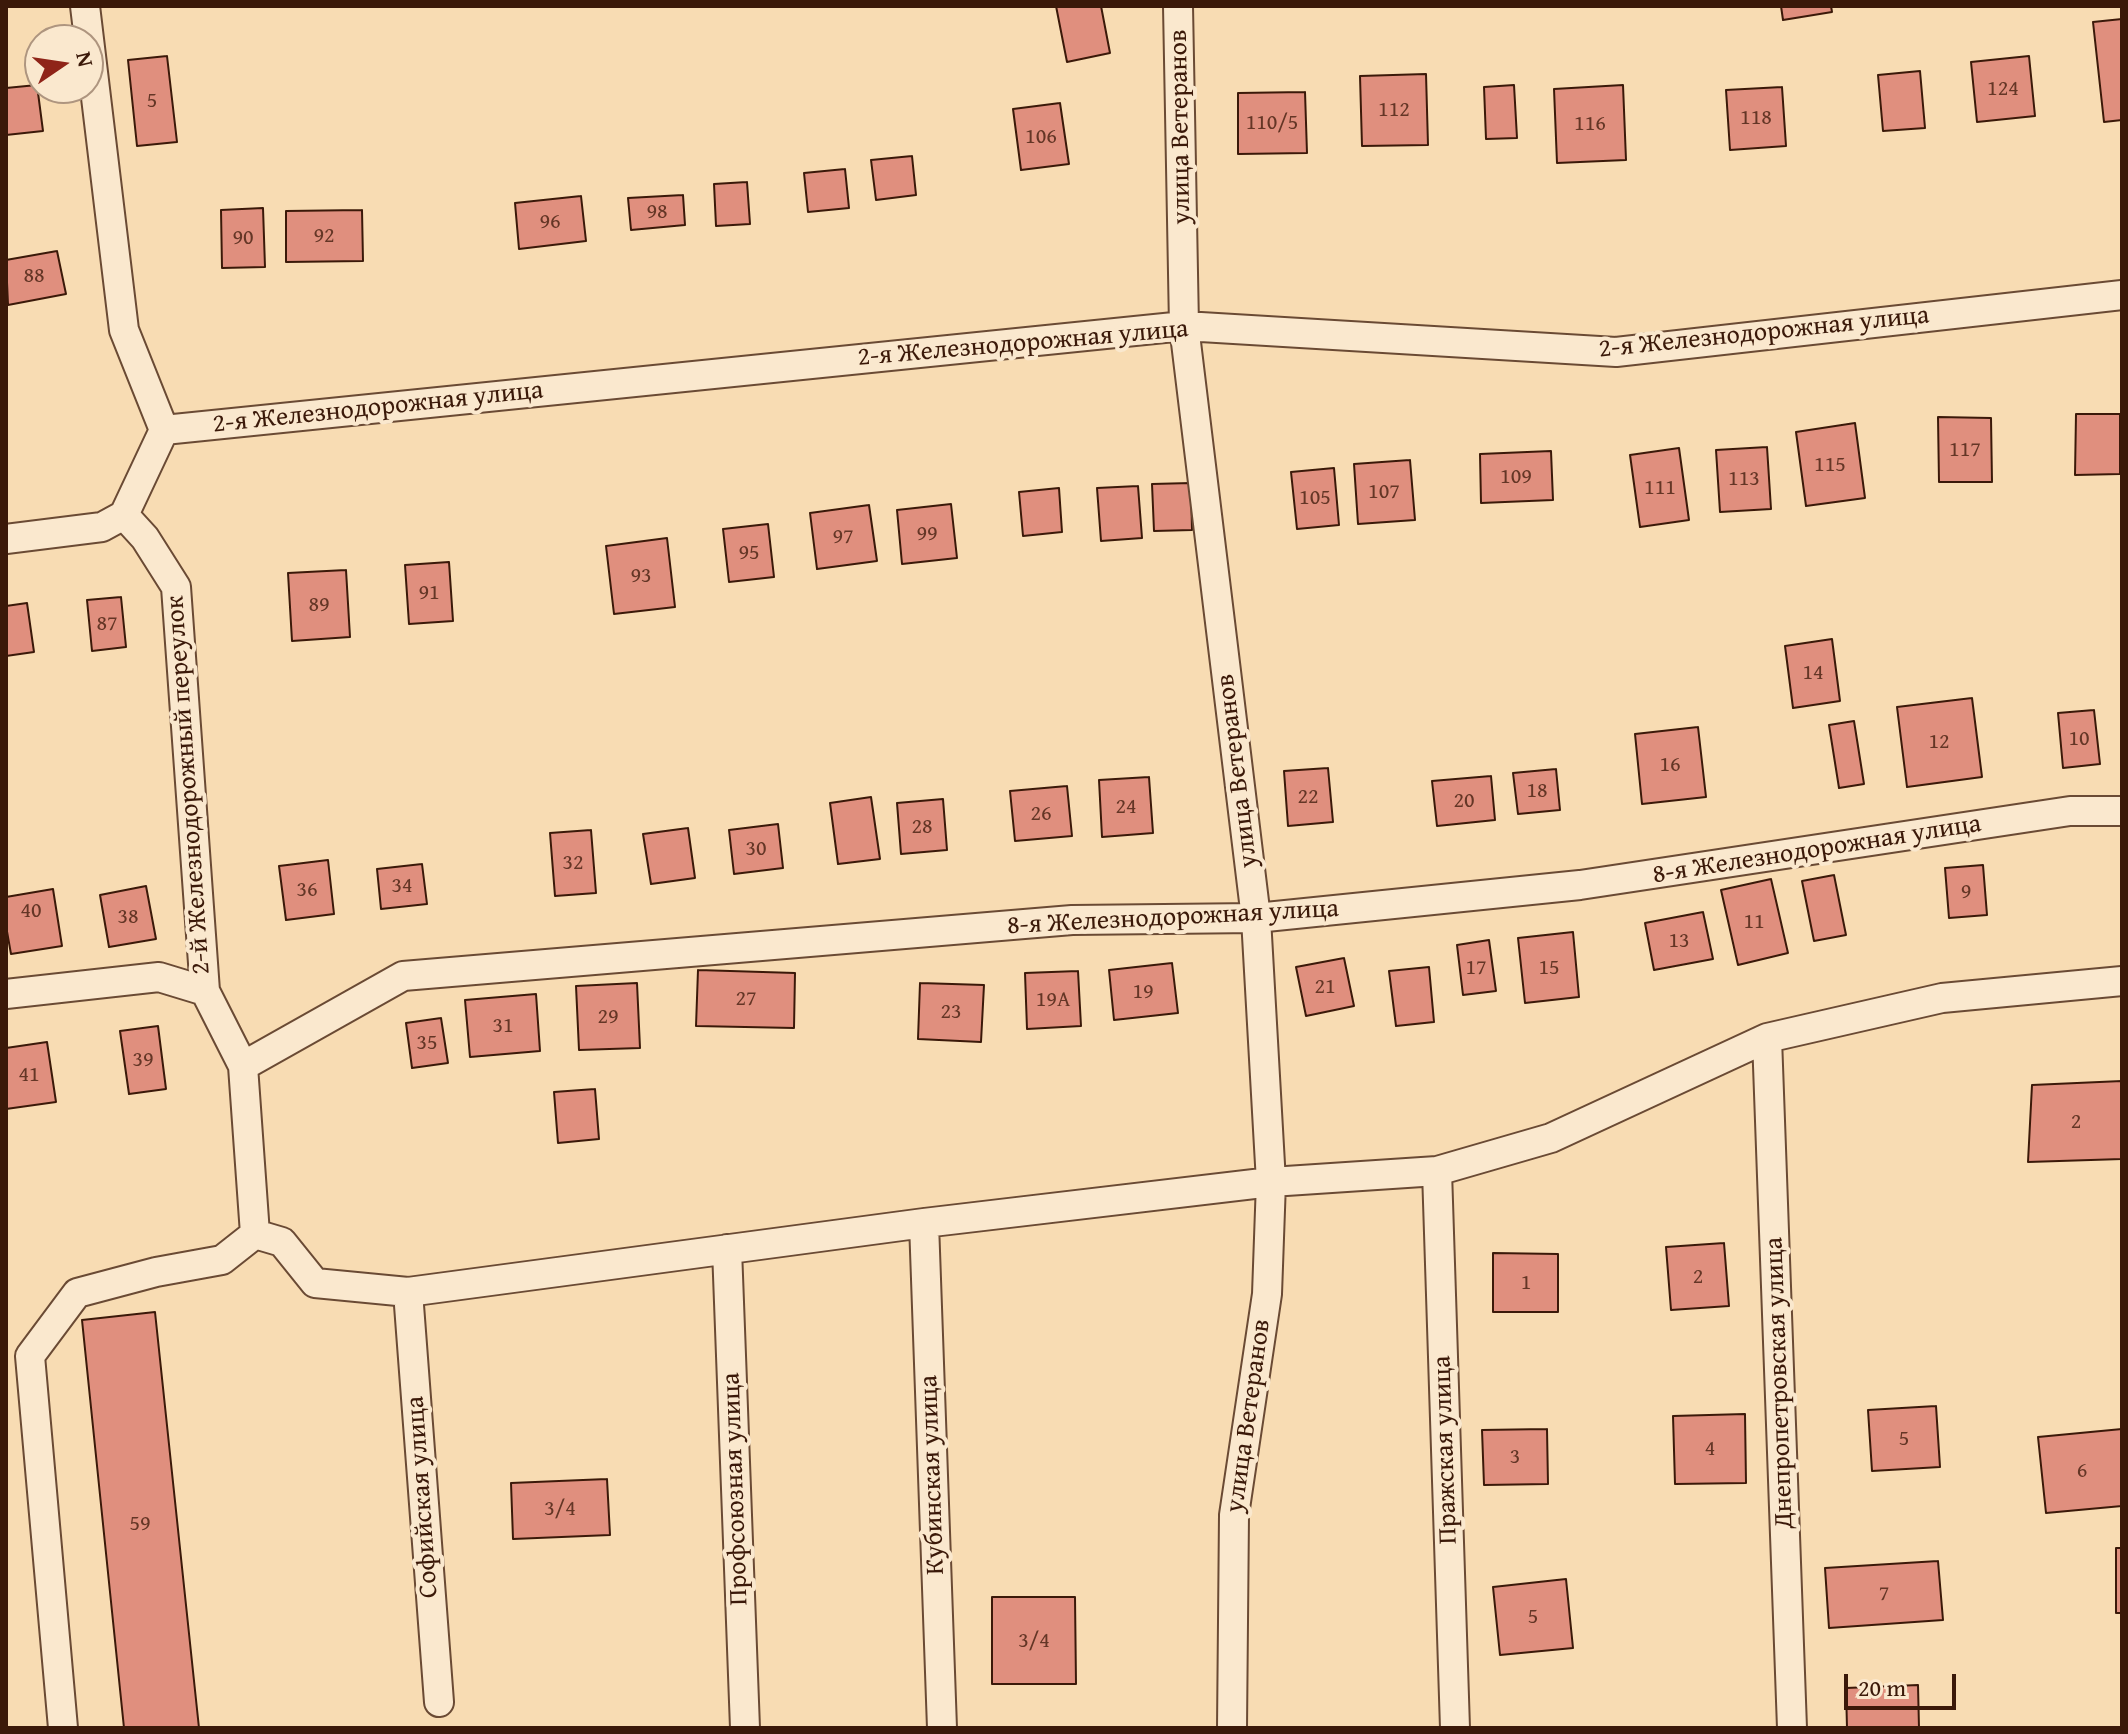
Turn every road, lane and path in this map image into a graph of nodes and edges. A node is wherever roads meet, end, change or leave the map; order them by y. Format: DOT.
graph roads {
  1 [pos="85,6"];
  2 [pos="1178,6"];
  3 [pos="2122,295"];
  4 [pos="1184,326"];
  5 [pos="164,430"];
  6 [pos="124,515"];
  7 [pos="6,539"];
  8 [pos="2122,811"];
  9 [pos="1256,918"];
  10 [pos="2122,981"];
  11 [pos="205,991"];
  12 [pos="6,994"];
  13 [pos="1767,1038"];
  14 [pos="243,1066"];
  15 [pos="1437,1171"];
  16 [pos="1271,1182"];
  17 [pos="924,1223"];
  18 [pos="255,1234"];
  19 [pos="727,1249"];
  20 [pos="408,1292"];
  21 [pos="18,1357"];
  22 [pos="439,1702"];
  23 [pos="63,1728"];
  24 [pos="745,1728"];
  25 [pos="942,1728"];
  26 [pos="1232,1728"];
  27 [pos="1455,1728"];
  28 [pos="1792,1728"];
  1 -- 5 [label="street"];
  2 -- 4 [label="street, улица Ветеранов"];
  3 -- 4 [label="street, 2-я Железнодорожная улица"];
  4 -- 5 [label="street, 2-я Железнодорожная улица"];
  4 -- 9 [label="street, улица Ветеранов"];
  5 -- 6 [label="street"];
  6 -- 7 [label="street"];
  6 -- 11 [label="street, 2-й Железнодорожный переулок"];
  8 -- 9 [label="street, 8-я Железнодорожная улица"];
  9 -- 14 [label="street, 8-я Железнодорожная улица"];
  9 -- 16 [label="street, улица Ветеранов"];
  10 -- 13 [label="street"];
  11 -- 12 [label="street"];
  11 -- 14 [label="street, 2-й Железнодорожный переулок"];
  13 -- 15 [label="street"];
  13 -- 28 [label="street, Днепропетровская улица"];
  14 -- 18 [label="street, 2-й Железнодорожный переулок"];
  15 -- 16 [label="street"];
  15 -- 27 [label="street, Пражская улица"];
  16 -- 17 [label="street"];
  16 -- 26 [label="street, улица Ветеранов"];
  17 -- 19 [label="street"];
  17 -- 25 [label="street, Кубинская улица"];
  18 -- 20 [label="street"];
  18 -- 21 [label="street"];
  19 -- 20 [label="street"];
  19 -- 24 [label="street, Профсоюзная улица"];
  20 -- 22 [label="street, Софийская улица"];
  21 -- 23 [label="street"];
}
